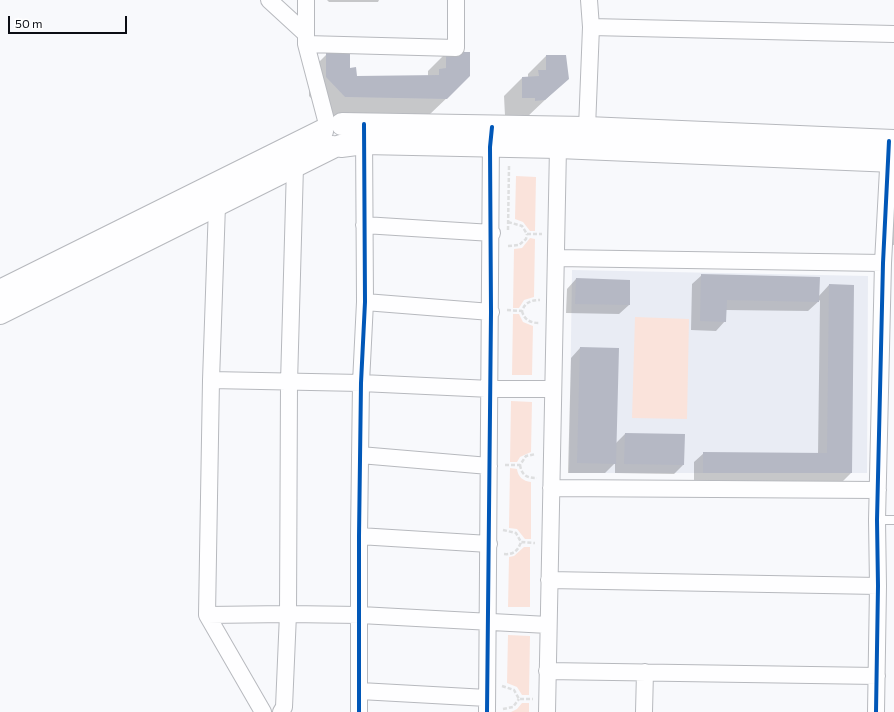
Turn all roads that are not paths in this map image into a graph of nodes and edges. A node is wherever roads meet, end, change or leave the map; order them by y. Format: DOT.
graph roads {
  1 [pos="269,0"];
  2 [pos="306,0"];
  3 [pos="456,0"];
  4 [pos="589,0"];
  5 [pos="591,27"];
  6 [pos="894,34"];
  7 [pos="306,39"];
  8 [pos="587,128"];
  9 [pos="364,133"];
  10 [pos="333,134"];
  11 [pos="491,137"];
  12 [pos="558,147"];
  13 [pos="891,151"];
  14 [pos="295,166"];
  15 [pos="217,205"];
  16 [pos="364,225"];
  17 [pos="492,233"];
  18 [pos="556,258"];
  19 [pos="883,263"];
  20 [pos="0,291"];
  21 [pos="365,302"];
  22 [pos="499,311"];
  23 [pos="0,313"];
  24 [pos="211,380"];
  25 [pos="289,383"];
  26 [pos="361,383"];
  27 [pos="490,389"];
  28 [pos="553,389"];
  29 [pos="360,456"];
  30 [pos="497,466"];
  31 [pos="551,488"];
  32 [pos="878,490"];
  33 [pos="877,520"];
  34 [pos="894,520"];
  35 [pos="359,536"];
  36 [pos="489,544"];
  37 [pos="549,580"];
  38 [pos="878,586"];
  39 [pos="288,614"];
  40 [pos="207,615"];
  41 [pos="360,616"];
  42 [pos="488,623"];
  43 [pos="548,625"];
  44 [pos="547,671"];
  45 [pos="645,672"];
  46 [pos="877,676"];
  47 [pos="360,691"];
  48 [pos="491,706"];
  49 [pos="263,712"];
  50 [pos="281,712"];
  51 [pos="359,712"];
  52 [pos="547,712"];
  53 [pos="644,712"];
  54 [pos="876,712"];
  1 -- 7 [label="street"];
  2 -- 7 [label="street"];
  3 -- 7 [label="street"];
  4 -- 5 [label="street"];
  5 -- 6 [label="street"];
  5 -- 8 [label="street"];
  7 -- 10 [label="street"];
  8 -- 11 [label="street"];
  8 -- 13 [label="street"];
  9 -- 10 [label="street"];
  9 -- 11 [label="street"];
  9 -- 16 [label="street"];
  10 -- 14 [label="street"];
  10 -- 20 [label="street"];
  11 -- 12 [label="street"];
  11 -- 17 [label="street"];
  12 -- 13 [label="street"];
  12 -- 18 [label="street"];
  13 -- 19 [label="street"];
  14 -- 15 [label="street"];
  14 -- 25 [label="street"];
  15 -- 23 [label="street"];
  15 -- 24 [label="street"];
  16 -- 17 [label="street"];
  16 -- 21 [label="street"];
  17 -- 22 [label="street"];
  18 -- 19 [label="street"];
  18 -- 28 [label="street"];
  19 -- 32 [label="street"];
  21 -- 22 [label="street"];
  21 -- 26 [label="street"];
  22 -- 27 [label="street"];
  24 -- 25 [label="street"];
  24 -- 40 [label="street"];
  25 -- 26 [label="street"];
  25 -- 39 [label="street"];
  26 -- 27 [label="street"];
  26 -- 29 [label="street"];
  27 -- 28 [label="street"];
  27 -- 30 [label="street"];
  28 -- 31 [label="street"];
  29 -- 30 [label="street"];
  29 -- 35 [label="street"];
  30 -- 36 [label="street"];
  31 -- 32 [label="street"];
  31 -- 37 [label="street"];
  32 -- 33 [label="street"];
  33 -- 34 [label="lane"];
  33 -- 38 [label="street"];
  35 -- 36 [label="street"];
  35 -- 41 [label="street"];
  36 -- 42 [label="street"];
  37 -- 38 [label="street"];
  37 -- 43 [label="street"];
  38 -- 46 [label="street"];
  39 -- 40 [label="street"];
  39 -- 41 [label="street"];
  39 -- 50 [label="street"];
  40 -- 49 [label="street"];
  41 -- 42 [label="street"];
  41 -- 47 [label="street"];
  42 -- 43 [label="street"];
  42 -- 48 [label="street"];
  43 -- 44 [label="street"];
  44 -- 45 [label="street"];
  44 -- 52 [label="street"];
  45 -- 46 [label="street"];
  45 -- 53 [label="street"];
  46 -- 54 [label="street"];
  47 -- 48 [label="street"];
  47 -- 51 [label="street"];
}
